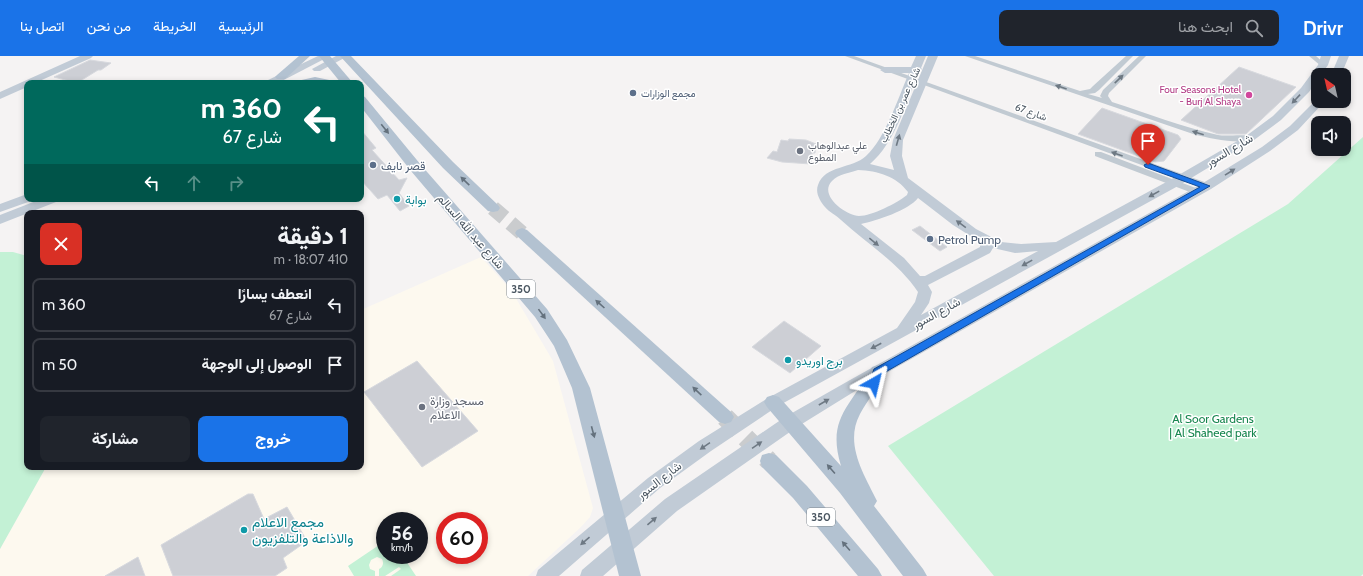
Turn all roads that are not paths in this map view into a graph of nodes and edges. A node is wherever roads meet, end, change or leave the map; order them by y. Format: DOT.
graph roads {
  1 [pos="74,56"];
  2 [pos="88,56"];
  3 [pos="305,56"];
  4 [pos="358,56"];
  5 [pos="848,56"];
  6 [pos="921,56"];
  7 [pos="933,56"];
  8 [pos="968,56"];
  9 [pos="1130,56"];
  10 [pos="1143,56"];
  11 [pos="1312,56"];
  12 [pos="1344,56"];
  13 [pos="334,57"];
  14 [pos="1324,60"];
  15 [pos="1339,68"];
  16 [pos="917,69"];
  17 [pos="885,70"];
  18 [pos="35,80"];
  19 [pos="285,80"];
  20 [pos="346,80"];
  21 [pos="358,80"];
  22 [pos="368,80"];
  23 [pos="916,83"];
  24 [pos="24,85"];
  25 [pos="364,86"];
  26 [pos="0,89"];
  27 [pos="1078,93"];
  28 [pos="0,96"];
  29 [pos="386,99"];
  30 [pos="364,103"];
  31 [pos="1110,104"];
  32 [pos="1313,108"];
  33 [pos="1250,138"];
  34 [pos="876,152"];
  35 [pos="896,156"];
  36 [pos="857,167"];
  37 [pos="1178,180"];
  38 [pos="906,182"];
  39 [pos="1202,189"];
  40 [pos="24,199"];
  41 [pos="27,202"];
  42 [pos="45,202"];
  43 [pos="0,208"];
  44 [pos="493,208"];
  45 [pos="24,210"];
  46 [pos="25,210"];
  47 [pos="0,213"];
  48 [pos="844,217"];
  49 [pos="0,220"];
  50 [pos="522,233"];
  51 [pos="986,241"];
  52 [pos="1063,244"];
  53 [pos="918,280"];
  54 [pos="901,333"];
  55 [pos="878,372"];
  56 [pos="773,402"];
  57 [pos="725,417"];
  58 [pos="791,422"];
  59 [pos="769,461"];
  60 [pos="615,515"];
  61 [pos="888,537"];
  62 [pos="622,546"];
  63 [pos="545,576"];
  64 [pos="589,576"];
  65 [pos="630,576"];
  66 [pos="872,576"];
  67 [pos="916,576"];
  1 -- 26 [label="main road"];
  2 -- 18 [label="main road"];
  3 -- 19 [label="main road"];
  4 -- 22 [label="main road"];
  5 -- 17 [label="street, شارع 67"];
  6 -- 16 [label="main road, شارع عمر بن الخطاب"];
  7 -- 23 [label="main road, شارع عمر بن الخطاب"];
  27 -- 8 [label="street, one-way"];
  9 -- 27 [label="street"];
  31 -- 10 [label="street, one-way"];
  11 -- 14 [label="street"];
  12 -- 15 [label="main road"];
  13 -- 19 [label="main road"];
  13 -- 20 [label="main road"];
  13 -- 21 [label="main road"];
  13 -- 22 [label="main road"];
  14 -- 33 [label="main road, شارع السور, one-way"];
  16 -- 17 [label="main road"];
  16 -- 23 [label="main road, شارع عمر بن الخطاب"];
  17 -- 23 [label="street, شارع 67"];
  22 -- 29 [label="main road"];
  23 -- 34 [label="main road, شارع عمر بن الخطاب"];
  35 -- 23 [label="main road, شارع عمر بن الخطاب, one-way"];
  23 -- 37 [label="street, شارع 67"];
  24 -- 28 [label="main road"];
  25 -- 29 [label="main road"];
  27 -- 31 [label="street"];
  44 -- 29 [label="main road, one-way"];
  30 -- 60 [label="main road, شارع عبد الله السالم / 350, one-way"];
  33 -- 31 [label="street, one-way"];
  39 -- 32 [label="main road, شارع السور, one-way"];
  33 -- 37 [label="main road, شارع السور"];
  34 -- 35 [label="main road"];
  34 -- 36 [label="main road, شارع عمر بن الخطاب"];
  35 -- 38 [label="main road, شارع عمر بن الخطاب"];
  36 -- 38 [label="main road"];
  36 -- 48 [label="main road"];
  37 -- 39 [label="street, شارع 67"];
  37 -- 52 [label="main road, شارع السور, one-way"];
  38 -- 48 [label="main road"];
  51 -- 38 [label="main road, one-way"];
  39 -- 55 [label="main road, شارع السور"];
  40 -- 43 [label="main road"];
  41 -- 47 [label="main road"];
  42 -- 46 [label="main road"];
  45 -- 49 [label="main road"];
  48 -- 53 [label="main road, one-way"];
  57 -- 50 [label="main road, one-way"];
  51 -- 52 [label="main road"];
  51 -- 53 [label="main road"];
  52 -- 54 [label="main road, شارع السور, one-way"];
  53 -- 54 [label="main road"];
  54 -- 56 [label="main road, شارع السور, one-way"];
  58 -- 55 [label="main road, شارع السور, one-way"];
  55 -- 61 [label="main road"];
  56 -- 58 [label="main road"];
  56 -- 60 [label="main road, شارع السور, one-way"];
  61 -- 58 [label="main road, one-way"];
  62 -- 58 [label="main road, شارع السور, one-way"];
  66 -- 59 [label="main road, 350, one-way"];
  60 -- 62 [label="main road, شارع عبد الله السالم / 350"];
  60 -- 63 [label="main road, شارع السور, one-way"];
  61 -- 67 [label="main road"];
  62 -- 64 [label="main road, شارع السور"];
  62 -- 65 [label="main road, شارع عبد الله السالم / 350"];
}
